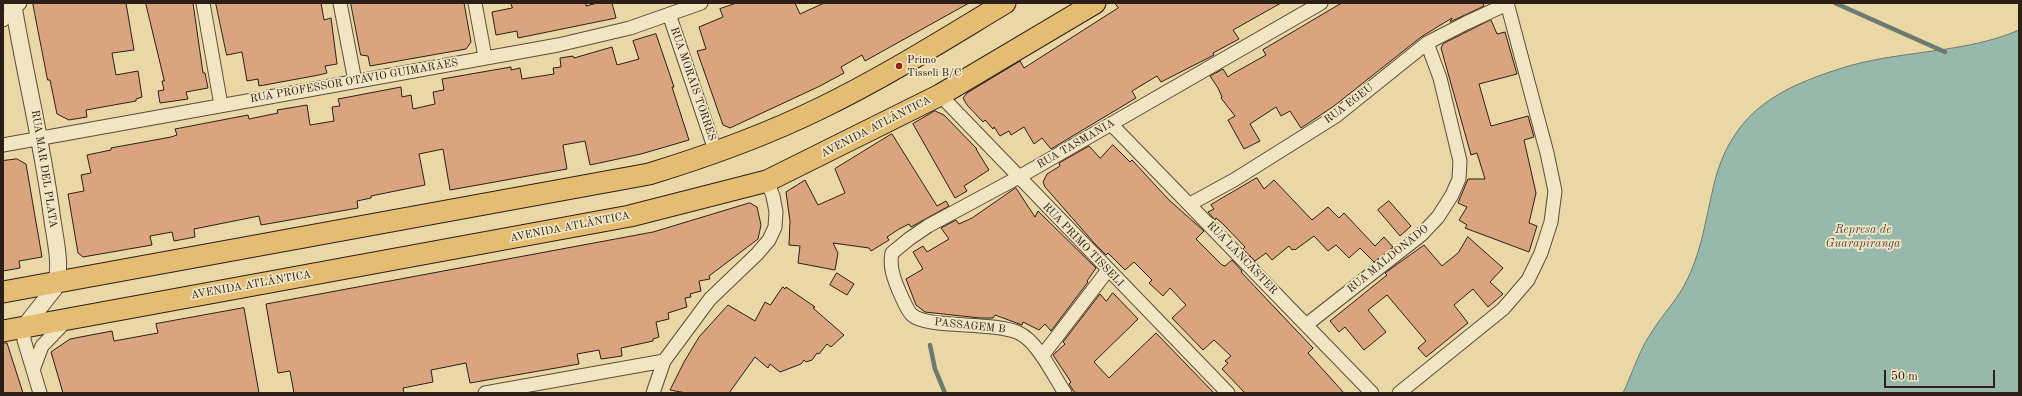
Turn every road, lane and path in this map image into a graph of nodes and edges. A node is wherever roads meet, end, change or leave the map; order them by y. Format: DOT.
graph roads {
  1 [pos="204,3"];
  2 [pos="340,3"];
  3 [pos="475,3"];
  4 [pos="701,3"];
  5 [pos="1005,3"];
  6 [pos="1095,3"];
  7 [pos="1321,3"];
  8 [pos="1507,4"];
  9 [pos="15,5"];
  10 [pos="669,14"];
  11 [pos="3,20"];
  12 [pos="1427,43"];
  13 [pos="485,58"];
  14 [pos="356,81"];
  15 [pos="940,95"];
  16 [pos="221,105"];
  17 [pos="1111,124"];
  18 [pos="40,139"];
  19 [pos="3,145"];
  20 [pos="716,153"];
  21 [pos="1019,177"];
  22 [pos="767,181"];
  23 [pos="1190,204"];
  24 [pos="1108,270"];
  25 [pos="57,282"];
  26 [pos="3,292"];
  27 [pos="913,315"];
  28 [pos="68,320"];
  29 [pos="1306,325"];
  30 [pos="24,328"];
  31 [pos="3,331"];
  32 [pos="1042,356"];
  33 [pos="664,361"];
  34 [pos="33,370"];
  35 [pos="40,393"];
  36 [pos="485,393"];
  37 [pos="653,393"];
  38 [pos="1065,393"];
  39 [pos="1228,393"];
  40 [pos="1372,393"];
  41 [pos="1399,393"];
  1 -- 16 [label="street"];
  2 -- 14 [label="street"];
  3 -- 13 [label="street"];
  4 -- 10 [label="street, RUA PROFESSOR OTÁVIO GUIMARÃES"];
  5 -- 20 [label="main road"];
  6 -- 15 [label="main road, AVENIDA ATLÂNTICA"];
  7 -- 17 [label="street, RUA TASMANIA"];
  8 -- 12 [label="street, RUA EGEU"];
  8 -- 41 [label="street"];
  9 -- 11 [label="street"];
  9 -- 18 [label="street, RUA MAR DEL PLATA"];
  10 -- 13 [label="street, RUA PROFESSOR OTÁVIO GUIMARÃES"];
  10 -- 20 [label="street, RUA MORAIS TORRES"];
  12 -- 23 [label="street, RUA EGEU"];
  12 -- 29 [label="street, RUA MALDONADO"];
  13 -- 14 [label="street, RUA PROFESSOR OTÁVIO GUIMARÃES"];
  14 -- 16 [label="street, RUA PROFESSOR OTÁVIO GUIMARÃES"];
  15 -- 21 [label="street, RUA PRIMO TISSELI"];
  15 -- 22 [label="main road, AVENIDA ATLÂNTICA"];
  16 -- 18 [label="street, RUA PROFESSOR OTÁVIO GUIMARÃES"];
  17 -- 21 [label="street, RUA TASMANIA"];
  17 -- 23 [label="street, RUA LANCASTER"];
  18 -- 19 [label="street, RUA PROFESSOR OTÁVIO GUIMARÃES"];
  18 -- 25 [label="street, RUA MAR DEL PLATA"];
  20 -- 25 [label="main road"];
  21 -- 24 [label="street, RUA PRIMO TISSELI"];
  21 -- 27 [label="street, RUA TASMANIA"];
  22 -- 28 [label="main road, AVENIDA ATLÂNTICA"];
  22 -- 33 [label="street"];
  23 -- 29 [label="street, RUA LANCASTER"];
  24 -- 32 [label="street"];
  24 -- 39 [label="street, RUA PRIMO TISSELI"];
  25 -- 26 [label="main road"];
  25 -- 30 [label="street, RUA MAR DEL PLATA"];
  27 -- 32 [label="street, PASSAGEM B"];
  28 -- 30 [label="main road, AVENIDA ATLÂNTICA"];
  28 -- 34 [label="street"];
  29 -- 40 [label="street, RUA LANCASTER"];
  30 -- 31 [label="main road, AVENIDA ATLÂNTICA"];
  30 -- 34 [label="street"];
  32 -- 38 [label="street, PASSAGEM B"];
  33 -- 36 [label="street"];
  33 -- 37 [label="street"];
  34 -- 35 [label="street"];
}
